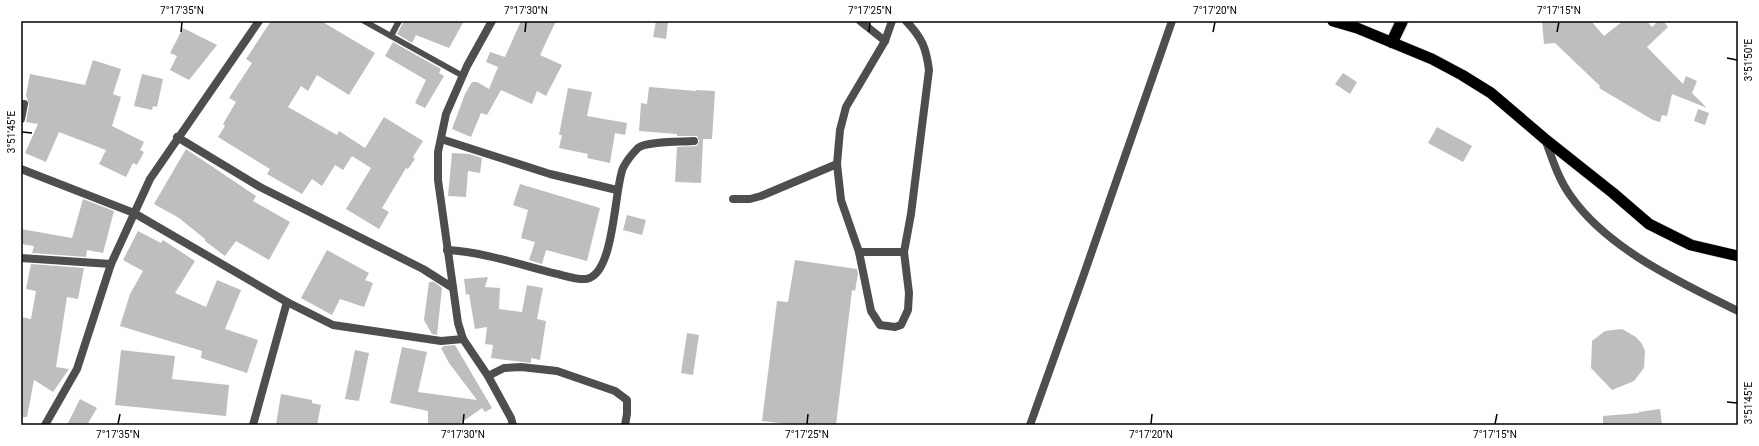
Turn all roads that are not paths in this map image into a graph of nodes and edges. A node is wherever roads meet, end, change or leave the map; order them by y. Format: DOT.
graph roads {
  1 [pos="259,21"];
  2 [pos="364,21"];
  3 [pos="399,21"];
  4 [pos="492,21"];
  5 [pos="860,21"];
  6 [pos="892,21"];
  7 [pos="906,21"];
  8 [pos="1172,21"];
  9 [pos="1333,21"];
  10 [pos="1402,21"];
  11 [pos="391,36"];
  12 [pos="885,41"];
  13 [pos="1392,42"];
  14 [pos="463,76"];
  15 [pos="24,104"];
  16 [pos="21,119"];
  17 [pos="177,137"];
  18 [pos="1545,139"];
  19 [pos="441,140"];
  20 [pos="694,141"];
  21 [pos="837,164"];
  22 [pos="21,169"];
  23 [pos="617,190"];
  24 [pos="733,199"];
  25 [pos="134,213"];
  26 [pos="447,250"];
  27 [pos="859,252"];
  28 [pos="904,252"];
  29 [pos="1738,256"];
  30 [pos="21,258"];
  31 [pos="111,264"];
  32 [pos="453,288"];
  33 [pos="287,302"];
  34 [pos="1738,310"];
  35 [pos="463,339"];
  36 [pos="488,376"];
  37 [pos="45,425"];
  38 [pos="253,425"];
  39 [pos="513,425"];
  40 [pos="625,425"];
  41 [pos="1030,425"];
  1 -- 17 [label="street"];
  2 -- 11 [label="lane"];
  3 -- 11 [label="lane"];
  4 -- 14 [label="street"];
  5 -- 12 [label="street"];
  6 -- 12 [label="street"];
  7 -- 28 [label="street"];
  8 -- 41 [label="street"];
  9 -- 13 [label="highway"];
  10 -- 13 [label="highway"];
  11 -- 14 [label="lane"];
  12 -- 21 [label="street"];
  13 -- 18 [label="highway"];
  14 -- 19 [label="street"];
  15 -- 16 [label="street"];
  17 -- 25 [label="street"];
  17 -- 32 [label="street"];
  18 -- 29 [label="highway"];
  18 -- 34 [label="street"];
  19 -- 23 [label="street"];
  19 -- 26 [label="street"];
  20 -- 23 [label="street"];
  21 -- 24 [label="street"];
  21 -- 27 [label="street"];
  22 -- 25 [label="street"];
  23 -- 26 [label="street"];
  25 -- 31 [label="street"];
  25 -- 33 [label="street"];
  26 -- 32 [label="street"];
  27 -- 28 [label="street"];
  27 -- 28 [label="street"];
  30 -- 31 [label="street"];
  31 -- 37 [label="street"];
  32 -- 35 [label="street"];
  33 -- 35 [label="street"];
  33 -- 38 [label="street"];
  35 -- 36 [label="street"];
  36 -- 39 [label="street"];
  36 -- 40 [label="street"];
}
